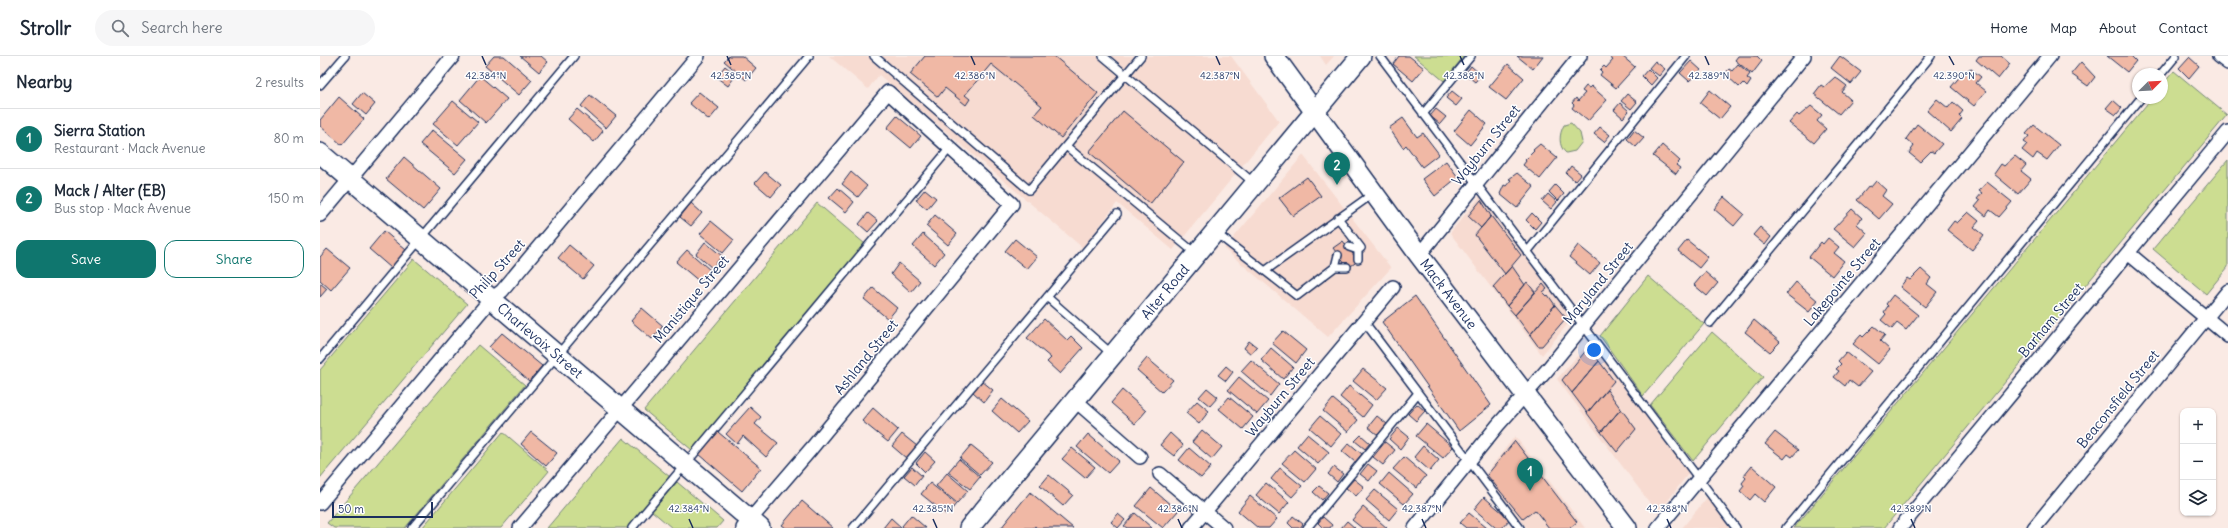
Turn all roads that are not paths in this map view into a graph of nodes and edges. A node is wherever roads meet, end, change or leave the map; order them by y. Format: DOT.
graph roads {
  1 [pos="344,56"];
  2 [pos="453,56"];
  3 [pos="574,56"];
  4 [pos="698,56"];
  5 [pos="809,56"];
  6 [pos="874,56"];
  7 [pos="1102,56"];
  8 [pos="1141,56"];
  9 [pos="1274,56"];
  10 [pos="1361,56"];
  11 [pos="1380,56"];
  12 [pos="1471,56"];
  13 [pos="1580,56"];
  14 [pos="1686,56"];
  15 [pos="1804,56"];
  16 [pos="1931,56"];
  17 [pos="2050,56"];
  18 [pos="2176,56"];
  19 [pos="2219,56"];
  20 [pos="2228,63"];
  21 [pos="2166,68"];
  22 [pos="1125,75"];
  23 [pos="320,85"];
  24 [pos="2136,104"];
  25 [pos="1314,112"];
  26 [pos="1423,114"];
  27 [pos="2228,132"];
  28 [pos="1066,146"];
  29 [pos="950,148"];
  30 [pos="320,153"];
  31 [pos="350,179"];
  32 [pos="1476,183"];
  33 [pos="1256,184"];
  34 [pos="1374,192"];
  35 [pos="1117,214"];
  36 [pos="320,215"];
  37 [pos="1338,218"];
  38 [pos="1216,233"];
  39 [pos="420,239"];
  40 [pos="1355,252"];
  41 [pos="1527,252"];
  42 [pos="2128,253"];
  43 [pos="1198,255"];
  44 [pos="1338,255"];
  45 [pos="1419,255"];
  46 [pos="1345,264"];
  47 [pos="1335,267"];
  48 [pos="1265,271"];
  49 [pos="1393,287"];
  50 [pos="2228,291"];
  51 [pos="1047,297"];
  52 [pos="491,299"];
  53 [pos="2206,317"];
  54 [pos="1363,320"];
  55 [pos="1710,323"];
  56 [pos="1583,326"];
  57 [pos="2228,336"];
  58 [pos="557,356"];
  59 [pos="1114,356"];
  60 [pos="320,359"];
  61 [pos="1418,393"];
  62 [pos="1525,395"];
  63 [pos="1076,401"];
  64 [pos="619,410"];
  65 [pos="1140,457"];
  66 [pos="1469,461"];
  67 [pos="685,465"];
  68 [pos="1160,474"];
  69 [pos="1699,480"];
  70 [pos="320,503"];
  71 [pos="1205,512"];
  72 [pos="975,524"];
  73 [pos="751,525"];
  74 [pos="412,528"];
  75 [pos="520,528"];
  76 [pos="632,528"];
  77 [pos="853,528"];
  78 [pos="1192,528"];
  79 [pos="1224,528"];
  80 [pos="1306,528"];
  81 [pos="1415,528"];
  82 [pos="1520,528"];
  83 [pos="1627,528"];
  84 [pos="1658,528"];
  85 [pos="1736,528"];
  86 [pos="1786,528"];
  87 [pos="1900,528"];
  88 [pos="2034,528"];
  1 -- 23 [label="lane"];
  2 -- 31 [label="street"];
  3 -- 39 [label="lane"];
  4 -- 52 [label="street, Philip Street"];
  5 -- 58 [label="lane"];
  6 -- 28 [label="lane"];
  7 -- 22 [label="lane"];
  8 -- 22 [label="lane"];
  9 -- 25 [label="street, Mack Avenue"];
  10 -- 25 [label="street, Alter Road"];
  11 -- 26 [label="lane"];
  12 -- 26 [label="lane"];
  13 -- 32 [label="street, Wayburn Street"];
  14 -- 41 [label="lane"];
  15 -- 56 [label="street, Maryland Street"];
  16 -- 55 [label="lane"];
  17 -- 69 [label="street, Lakepointe Street"];
  18 -- 21 [label="lane"];
  19 -- 20 [label="street"];
  22 -- 28 [label="lane"];
  22 -- 33 [label="lane"];
  24 -- 86 [label="lane"];
  25 -- 33 [label="street, Alter Road"];
  25 -- 34 [label="street, Mack Avenue"];
  26 -- 32 [label="lane"];
  27 -- 42 [label="street, Barham Street"];
  28 -- 43 [label="lane"];
  29 -- 64 [label="street, Manistique Street"];
  29 -- 67 [label="lane"];
  29 -- 73 [label="street, Ashland Street"];
  30 -- 31 [label="street, Charlevoix Street"];
  31 -- 36 [label="street"];
  31 -- 39 [label="street, Charlevoix Street"];
  32 -- 41 [label="lane"];
  32 -- 45 [label="street, Wayburn Street"];
  33 -- 38 [label="street, Alter Road"];
  34 -- 37 [label="lane"];
  34 -- 45 [label="street, Mack Avenue"];
  35 -- 51 [label="lane"];
  37 -- 40 [label="lane"];
  37 -- 48 [label="lane"];
  38 -- 43 [label="street, Alter Road"];
  38 -- 48 [label="lane"];
  39 -- 52 [label="street, Charlevoix Street"];
  39 -- 60 [label="lane"];
  41 -- 56 [label="lane"];
  42 -- 53 [label="street"];
  42 -- 87 [label="street, Barham Street"];
  43 -- 59 [label="street, Alter Road"];
  44 -- 47 [label="lane"];
  45 -- 62 [label="street, Mack Avenue"];
  46 -- 47 [label="lane"];
  47 -- 48 [label="lane"];
  49 -- 54 [label="street, Wayburn Street"];
  50 -- 53 [label="street, Beaconsfield Street"];
  51 -- 59 [label="lane"];
  51 -- 77 [label="lane"];
  52 -- 58 [label="street, Charlevoix Street"];
  52 -- 70 [label="street, Philip Street"];
  53 -- 57 [label="street"];
  53 -- 88 [label="street, Beaconsfield Street"];
  54 -- 61 [label="lane"];
  54 -- 71 [label="street, Wayburn Street"];
  56 -- 62 [label="street, Maryland Street"];
  56 -- 69 [label="lane"];
  58 -- 64 [label="street, Charlevoix Street"];
  58 -- 74 [label="lane"];
  59 -- 63 [label="street, Alter Road"];
  61 -- 66 [label="lane"];
  61 -- 80 [label="lane"];
  62 -- 66 [label="street, Maryland Street"];
  62 -- 83 [label="street, Mack Avenue"];
  63 -- 65 [label="street"];
  63 -- 72 [label="street, Alter Road"];
  64 -- 67 [label="street, Charlevoix Street"];
  64 -- 75 [label="street, Manistique Street"];
  66 -- 81 [label="street, Maryland Street"];
  66 -- 82 [label="lane"];
  67 -- 73 [label="street, Charlevoix Street"];
  67 -- 76 [label="lane"];
  68 -- 71 [label="street"];
  69 -- 84 [label="street, Lakepointe Street"];
  69 -- 85 [label="lane"];
  71 -- 78 [label="street, Wayburn Street"];
  71 -- 79 [label="street"];
}
